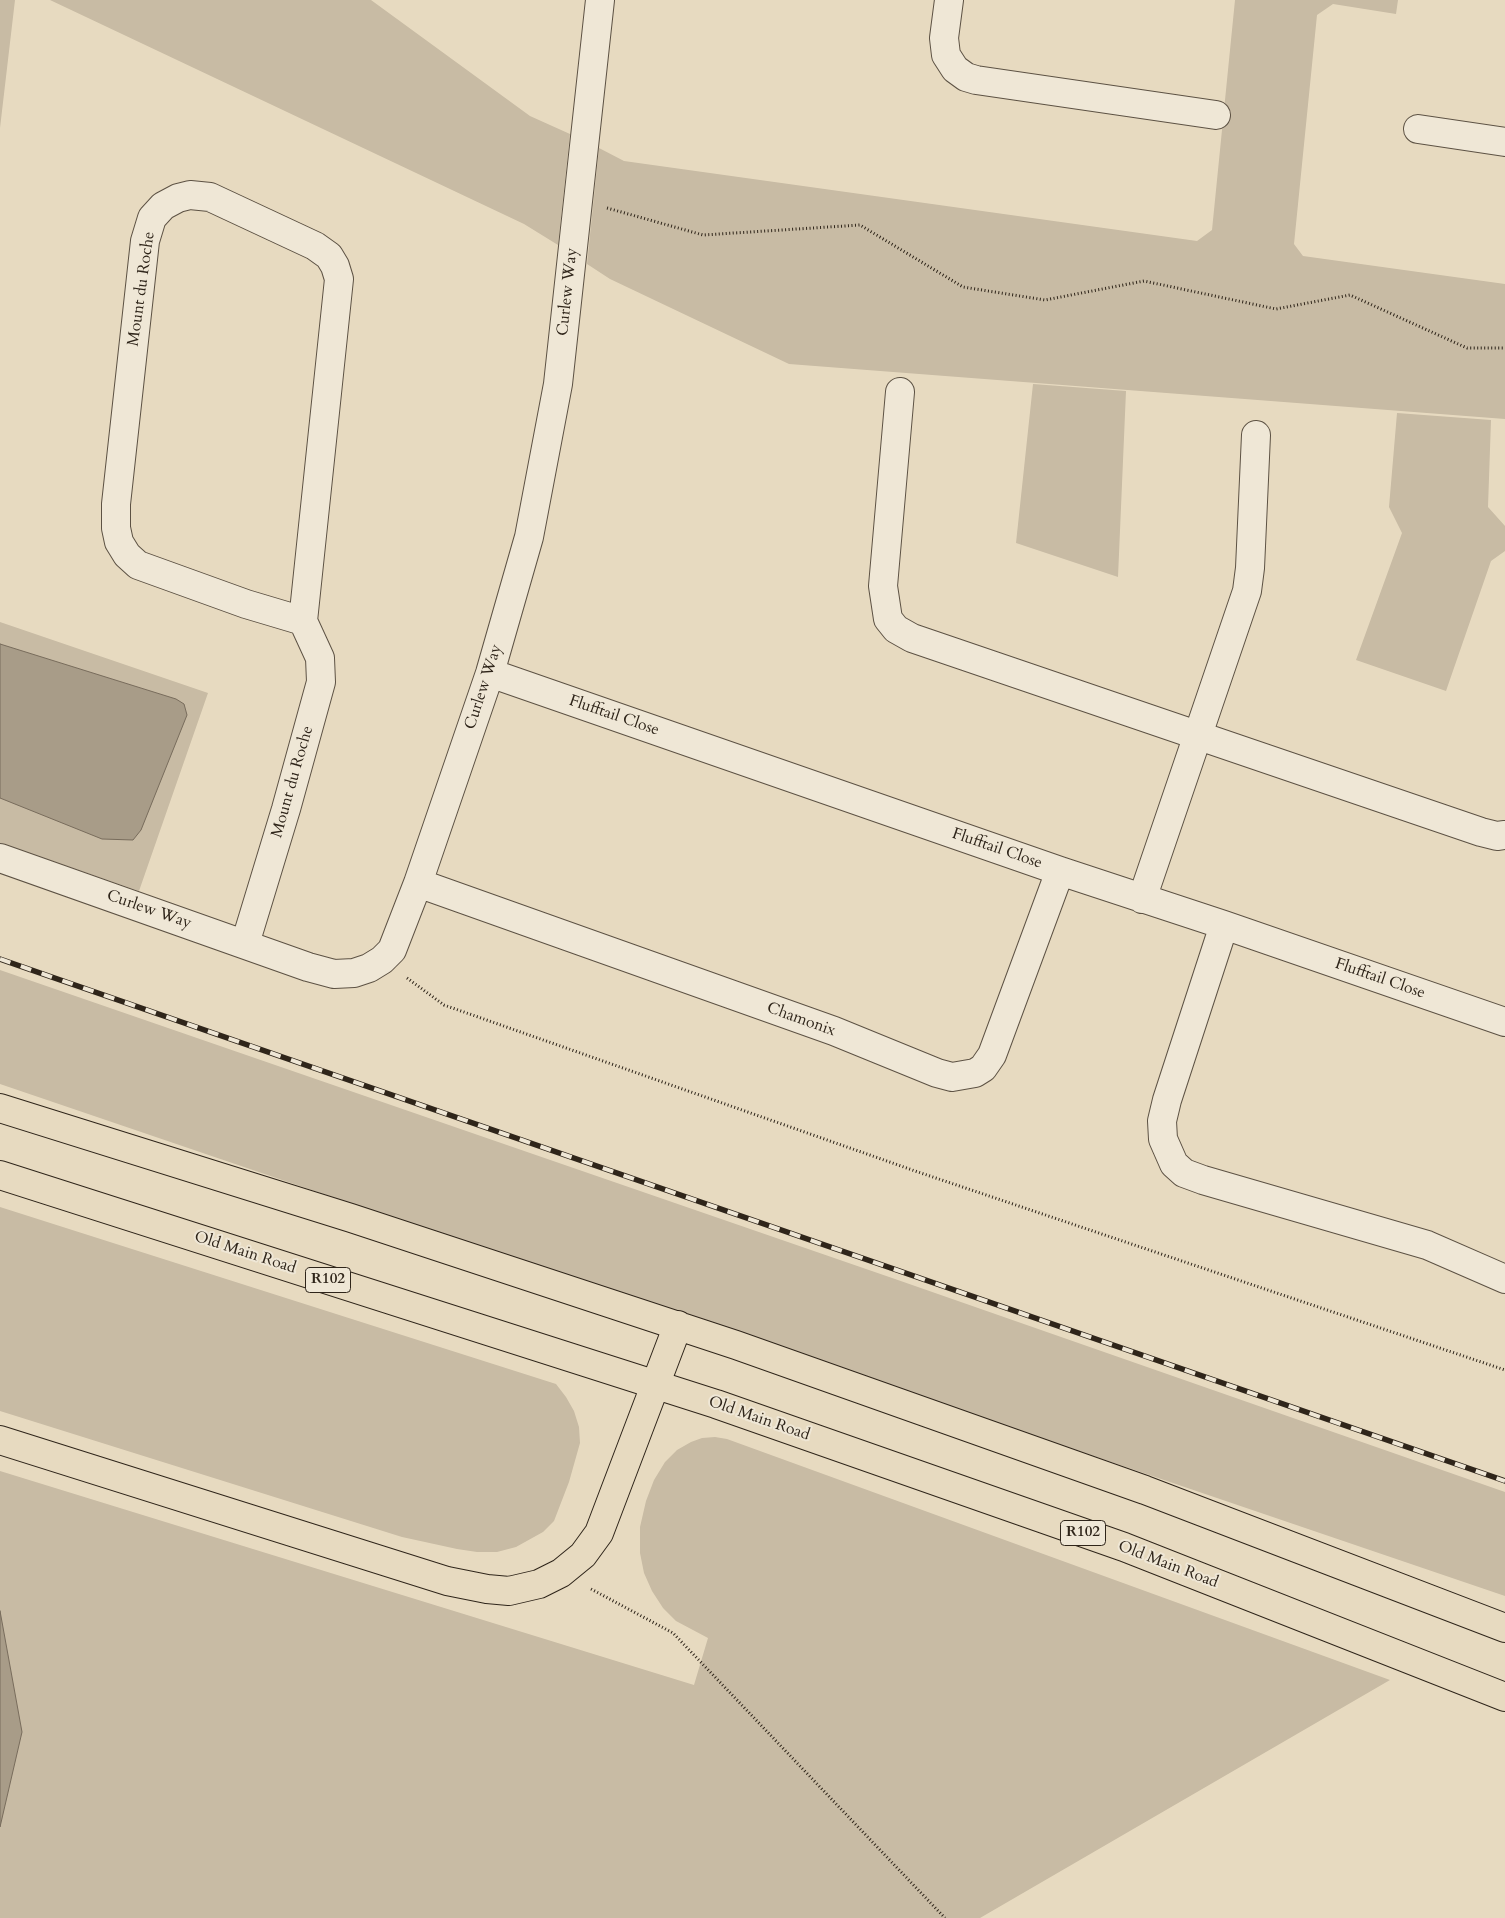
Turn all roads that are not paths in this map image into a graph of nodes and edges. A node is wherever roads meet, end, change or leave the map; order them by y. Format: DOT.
graph roads {
  1 [pos="600,0"];
  2 [pos="949,0"];
  3 [pos="1216,115"];
  4 [pos="1418,129"];
  5 [pos="1505,142"];
  6 [pos="900,392"];
  7 [pos="1256,434"];
  8 [pos="303,621"];
  9 [pos="490,673"];
  10 [pos="1197,735"];
  11 [pos="1505,835"];
  12 [pos="0,858"];
  13 [pos="1060,872"];
  14 [pos="418,883"];
  15 [pos="1142,899"];
  16 [pos="1224,926"];
  17 [pos="245,944"];
  18 [pos="1505,1022"];
  19 [pos="0,1108"];
  20 [pos="0,1175"];
  21 [pos="1505,1279"];
  22 [pos="678,1325"];
  23 [pos="656,1384"];
  24 [pos="0,1440"];
  25 [pos="1505,1628"];
  26 [pos="1505,1697"];
  1 -- 9 [label="street, Curlew Way"];
  2 -- 3 [label="street"];
  4 -- 5 [label="street"];
  6 -- 10 [label="street"];
  7 -- 10 [label="street"];
  8 -- 8 [label="street, Mount du Roche"];
  8 -- 17 [label="street, Mount du Roche"];
  9 -- 13 [label="street, Flufftail Close"];
  9 -- 14 [label="street, Curlew Way"];
  10 -- 11 [label="street"];
  10 -- 15 [label="street"];
  12 -- 17 [label="street, Curlew Way"];
  13 -- 14 [label="street, Chamonix"];
  13 -- 15 [label="street, Flufftail Close"];
  14 -- 17 [label="street, Curlew Way"];
  15 -- 16 [label="street, Flufftail Close"];
  16 -- 18 [label="street, Flufftail Close"];
  16 -- 21 [label="street"];
  19 -- 22 [label="main road"];
  20 -- 23 [label="main road, Old Main Road / R102"];
  22 -- 23 [label="main road"];
  22 -- 25 [label="main road"];
  23 -- 24 [label="main road"];
  23 -- 26 [label="main road, Old Main Road / R102"];
}
